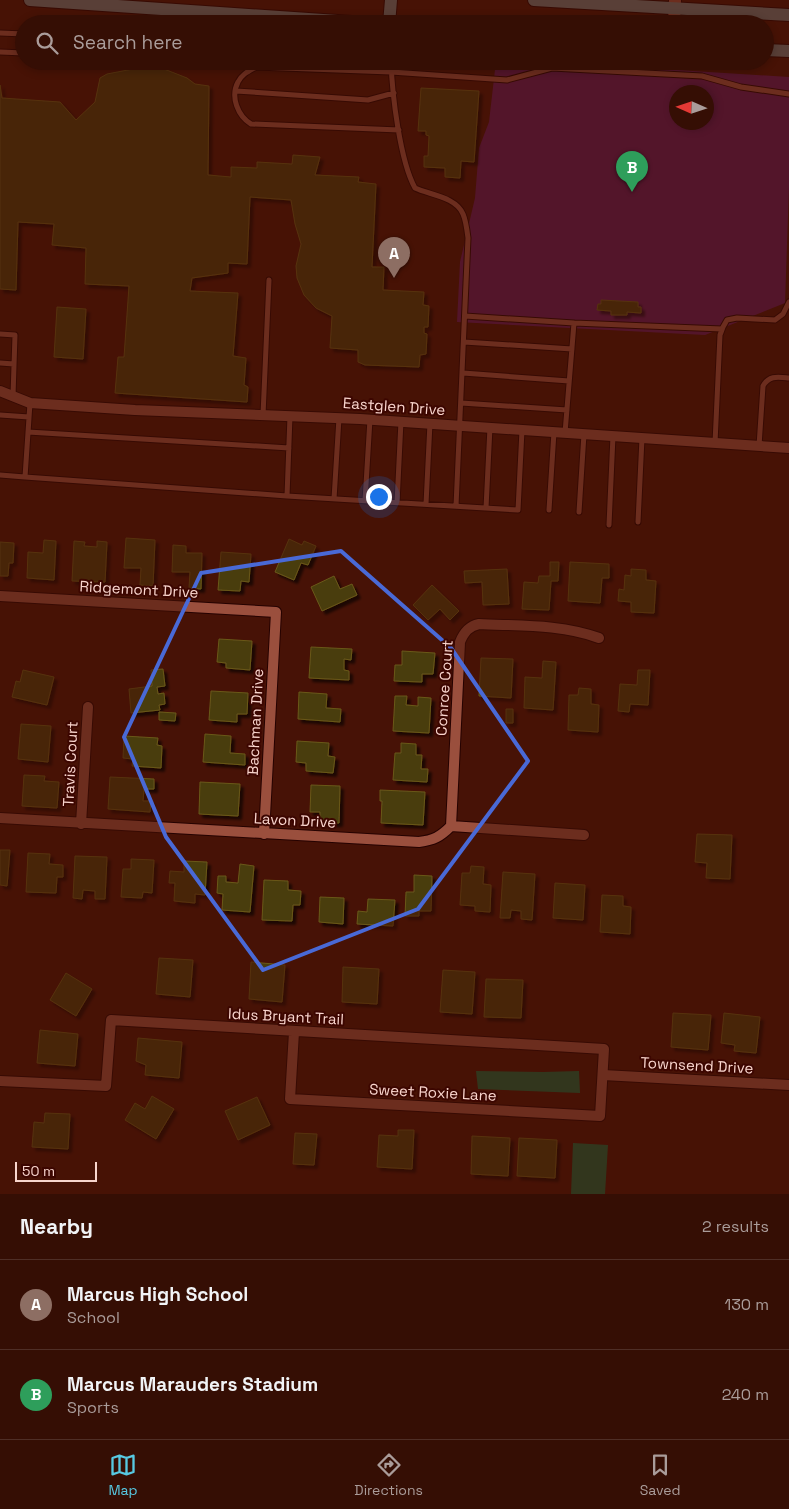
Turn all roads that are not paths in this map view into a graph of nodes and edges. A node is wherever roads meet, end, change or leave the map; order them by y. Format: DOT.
graph roads {
  1 [pos="30,0"];
  2 [pos="391,0"];
  3 [pos="534,0"];
  4 [pos="168,4"];
  5 [pos="675,4"];
  6 [pos="285,15"];
  7 [pos="390,15"];
  8 [pos="789,15"];
  9 [pos="0,33"];
  10 [pos="15,34"];
  11 [pos="774,50"];
  12 [pos="789,51"];
  13 [pos="0,52"];
  14 [pos="15,53"];
  15 [pos="250,70"];
  16 [pos="346,70"];
  17 [pos="544,70"];
  18 [pos="592,70"];
  19 [pos="391,72"];
  20 [pos="236,91"];
  21 [pos="394,94"];
  22 [pos="789,94"];
  23 [pos="399,130"];
  24 [pos="269,280"];
  25 [pos="789,302"];
  26 [pos="465,316"];
  27 [pos="574,323"];
  28 [pos="722,329"];
  29 [pos="0,334"];
  30 [pos="464,342"];
  31 [pos="572,349"];
  32 [pos="0,363"];
  33 [pos="14,364"];
  34 [pos="462,373"];
  35 [pos="789,378"];
  36 [pos="569,381"];
  37 [pos="0,391"];
  38 [pos="13,396"];
  39 [pos="30,403"];
  40 [pos="461,403"];
  41 [pos="567,410"];
  42 [pos="0,415"];
  43 [pos="263,415"];
  44 [pos="290,416"];
  45 [pos="29,417"];
  46 [pos="339,418"];
  47 [pos="370,419"];
  48 [pos="401,422"];
  49 [pos="430,423"];
  50 [pos="460,426"];
  51 [pos="490,428"];
  52 [pos="522,430"];
  53 [pos="28,432"];
  54 [pos="554,432"];
  55 [pos="565,433"];
  56 [pos="584,434"];
  57 [pos="613,436"];
  58 [pos="642,438"];
  59 [pos="715,443"];
  60 [pos="759,446"];
  61 [pos="289,448"];
  62 [pos="789,448"];
  63 [pos="0,475"];
  64 [pos="25,477"];
  65 [pos="287,496"];
  66 [pos="334,499"];
  67 [pos="365,501"];
  68 [pos="397,502"];
  69 [pos="426,504"];
  70 [pos="456,506"];
  71 [pos="486,508"];
  72 [pos="549,510"];
  73 [pos="579,512"];
  74 [pos="638,522"];
  75 [pos="609,525"];
  76 [pos="0,596"];
  77 [pos="276,612"];
  78 [pos="599,638"];
  79 [pos="88,707"];
  80 [pos="0,818"];
  81 [pos="82,824"];
  82 [pos="450,826"];
  83 [pos="264,834"];
  84 [pos="584,835"];
  85 [pos="294,1032"];
  86 [pos="603,1075"];
  87 [pos="0,1081"];
  88 [pos="789,1085"];
  1 -- 4 [label="main road"];
  2 -- 7 [label="main road"];
  3 -- 5 [label="main road"];
  4 -- 6 [label="main road"];
  5 -- 8 [label="main road"];
  9 -- 10 [label="lane"];
  11 -- 12 [label="main road"];
  13 -- 14 [label="lane"];
  15 -- 20 [label="lane"];
  16 -- 19 [label="lane"];
  17 -- 19 [label="lane"];
  18 -- 22 [label="lane"];
  19 -- 21 [label="lane"];
  20 -- 21 [label="lane"];
  20 -- 23 [label="lane"];
  21 -- 23 [label="lane"];
  23 -- 26 [label="lane"];
  24 -- 43 [label="lane"];
  25 -- 28 [label="lane"];
  26 -- 27 [label="lane"];
  26 -- 30 [label="lane"];
  27 -- 28 [label="lane"];
  27 -- 31 [label="lane"];
  28 -- 59 [label="lane"];
  29 -- 33 [label="lane"];
  30 -- 31 [label="lane"];
  30 -- 34 [label="lane"];
  31 -- 36 [label="lane"];
  32 -- 33 [label="lane"];
  33 -- 38 [label="lane"];
  34 -- 36 [label="lane"];
  34 -- 40 [label="lane"];
  35 -- 60 [label="lane"];
  36 -- 41 [label="lane"];
  37 -- 38 [label="street, Eastglen Drive"];
  38 -- 39 [label="street, Eastglen Drive"];
  39 -- 43 [label="street, Eastglen Drive"];
  39 -- 45 [label="lane"];
  40 -- 41 [label="lane"];
  40 -- 50 [label="lane"];
  41 -- 55 [label="lane"];
  42 -- 45 [label="lane"];
  43 -- 44 [label="street, Eastglen Drive"];
  44 -- 46 [label="street, Eastglen Drive"];
  44 -- 61 [label="lane"];
  45 -- 53 [label="lane"];
  46 -- 47 [label="street, Eastglen Drive"];
  46 -- 66 [label="lane"];
  47 -- 48 [label="street, Eastglen Drive"];
  47 -- 67 [label="lane"];
  48 -- 49 [label="street, Eastglen Drive"];
  48 -- 68 [label="lane"];
  49 -- 50 [label="street, Eastglen Drive"];
  49 -- 69 [label="lane"];
  50 -- 51 [label="street, Eastglen Drive"];
  50 -- 70 [label="lane"];
  51 -- 52 [label="street, Eastglen Drive"];
  51 -- 71 [label="lane"];
  52 -- 54 [label="street, Eastglen Drive"];
  52 -- 71 [label="lane"];
  53 -- 61 [label="lane"];
  53 -- 64 [label="lane"];
  54 -- 55 [label="street, Eastglen Drive"];
  54 -- 72 [label="lane"];
  55 -- 56 [label="street, Eastglen Drive"];
  56 -- 57 [label="street, Eastglen Drive"];
  56 -- 73 [label="lane"];
  57 -- 58 [label="street, Eastglen Drive"];
  57 -- 75 [label="lane"];
  58 -- 59 [label="street, Eastglen Drive"];
  58 -- 74 [label="lane"];
  59 -- 60 [label="street, Eastglen Drive"];
  60 -- 62 [label="street, Eastglen Drive"];
  61 -- 65 [label="lane"];
  63 -- 64 [label="lane"];
  64 -- 65 [label="lane"];
  65 -- 66 [label="lane"];
  66 -- 67 [label="lane"];
  67 -- 68 [label="lane"];
  68 -- 69 [label="lane"];
  69 -- 70 [label="lane"];
  70 -- 71 [label="lane"];
  76 -- 77 [label="street, Ridgemont Drive"];
  77 -- 83 [label="street, Bachman Drive"];
  78 -- 82 [label="street, Conroe Court"];
  79 -- 81 [label="street, Travis Court"];
  80 -- 81 [label="street, Lavon Drive"];
  81 -- 83 [label="street, Lavon Drive"];
  82 -- 83 [label="street, Lavon Drive"];
  82 -- 84 [label="street"];
  85 -- 86 [label="street, Idus Bryant Trail"];
  85 -- 86 [label="street, Sweet Roxie Lane"];
  85 -- 87 [label="street, Idus Bryant Trail"];
  86 -- 88 [label="street, Townsend Drive"];
}
